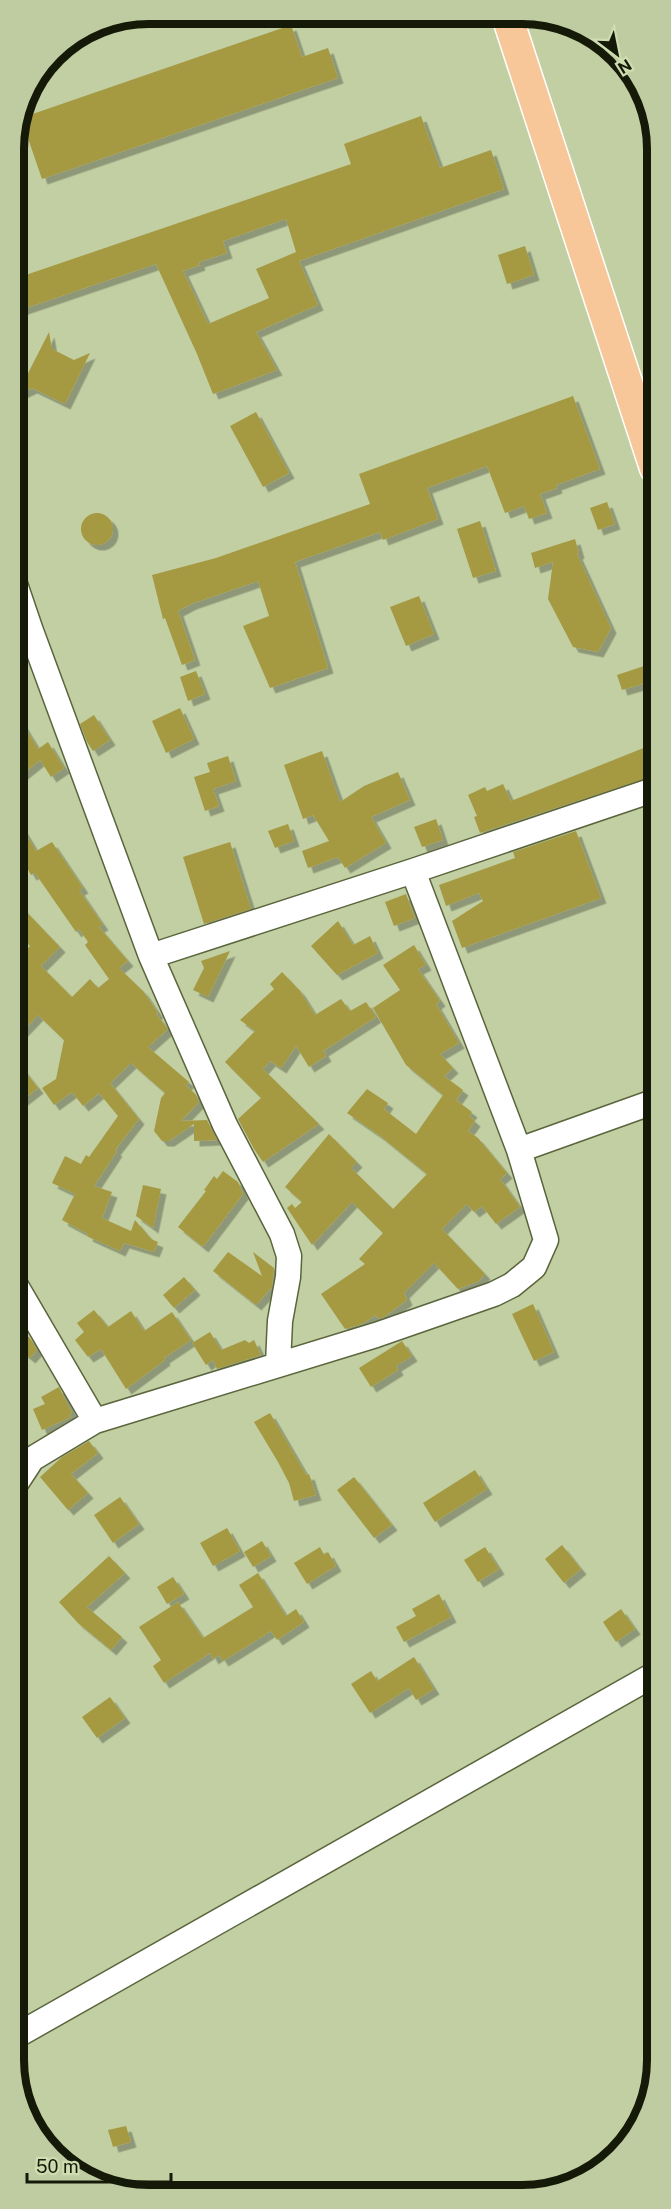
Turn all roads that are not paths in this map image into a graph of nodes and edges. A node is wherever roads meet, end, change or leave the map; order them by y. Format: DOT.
graph roads {
  1 [pos="510,24"];
  2 [pos="646,408"];
  3 [pos="24,639"];
  4 [pos="647,792"];
  5 [pos="413,872"];
  6 [pos="150,956"];
  7 [pos="647,1104"];
  8 [pos="519,1150"];
  9 [pos="24,1299"];
  10 [pos="278,1364"];
  11 [pos="95,1421"];
  12 [pos="24,1471"];
  13 [pos="647,1679"];
  14 [pos="24,2031"];
  1 -- 2 [label="main road"];
  3 -- 6 [label="street"];
  4 -- 5 [label="street"];
  5 -- 6 [label="street"];
  5 -- 8 [label="street"];
  6 -- 10 [label="street"];
  7 -- 8 [label="street"];
  8 -- 10 [label="street"];
  9 -- 11 [label="street"];
  10 -- 11 [label="street"];
  11 -- 12 [label="street"];
  13 -- 14 [label="street"];
}
